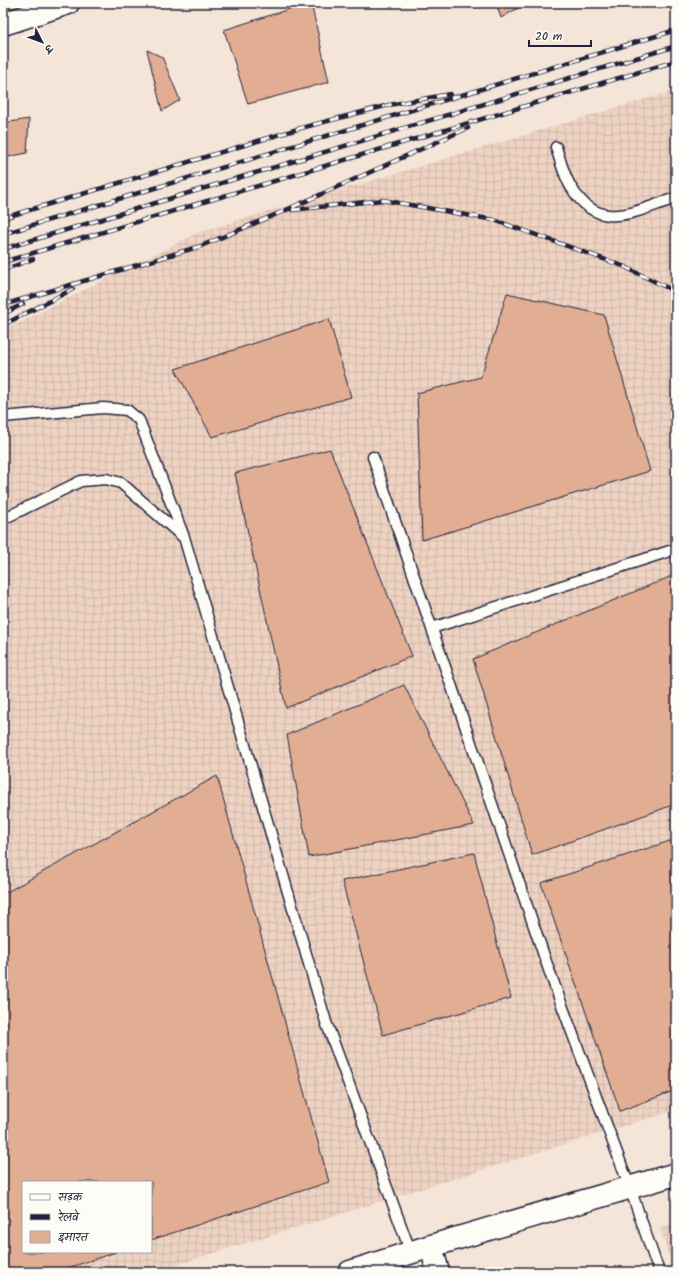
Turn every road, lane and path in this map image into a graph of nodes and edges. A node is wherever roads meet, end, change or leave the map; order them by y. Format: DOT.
graph roads {
  1 [pos="68,3"];
  2 [pos="3,24"];
  3 [pos="556,147"];
  4 [pos="676,198"];
  5 [pos="3,417"];
  6 [pos="373,457"];
  7 [pos="3,519"];
  8 [pos="184,537"];
  9 [pos="676,549"];
  10 [pos="432,628"];
  11 [pos="676,1174"];
  12 [pos="630,1188"];
  13 [pos="411,1257"];
  14 [pos="350,1272"];
  15 [pos="438,1272"];
  16 [pos="659,1272"];
  1 -- 2 [label="street"];
  3 -- 4 [label="lane"];
  5 -- 8 [label="lane"];
  6 -- 10 [label="lane"];
  7 -- 8 [label="lane"];
  8 -- 13 [label="lane"];
  9 -- 10 [label="lane"];
  10 -- 12 [label="lane"];
  11 -- 12 [label="street"];
  12 -- 13 [label="street"];
  12 -- 16 [label="lane"];
  13 -- 14 [label="street"];
  13 -- 15 [label="street"];
}
